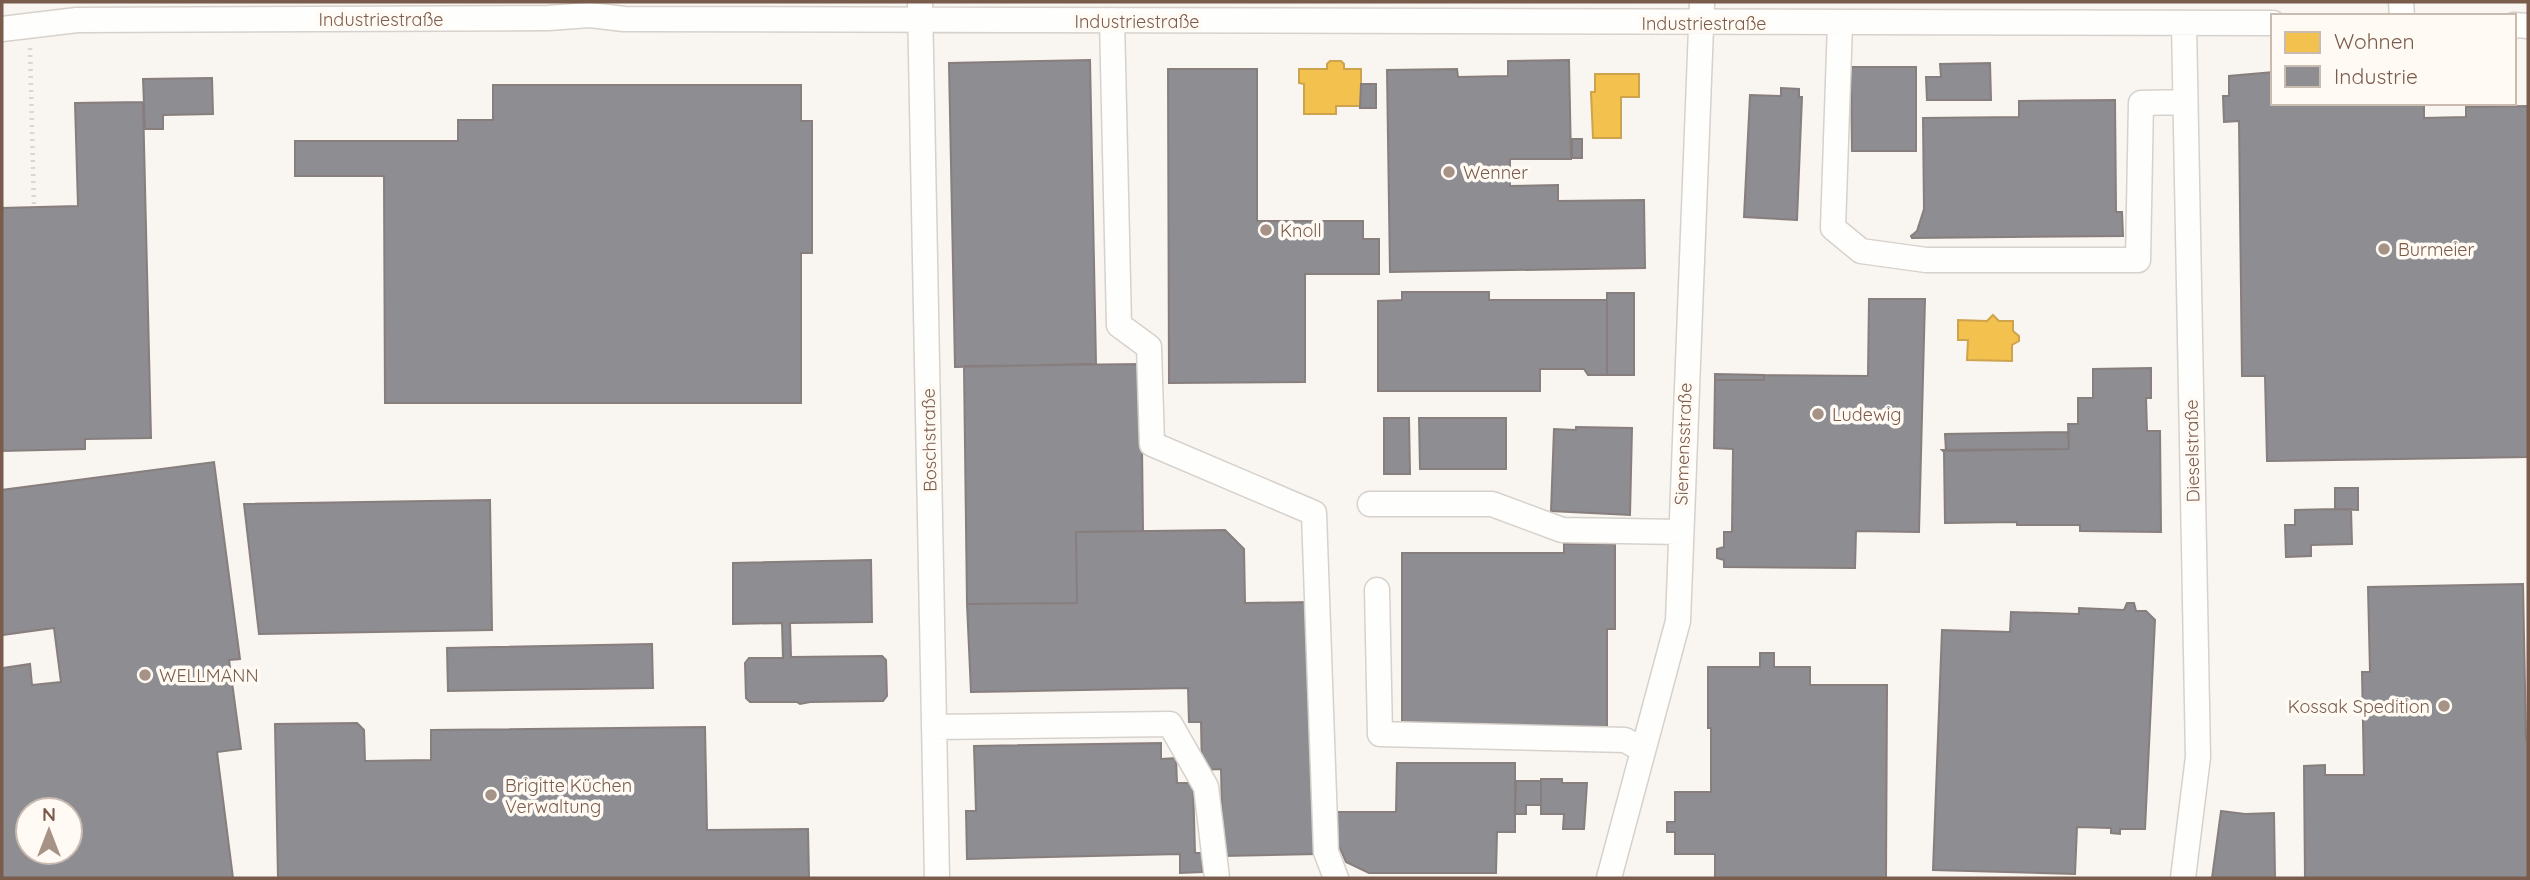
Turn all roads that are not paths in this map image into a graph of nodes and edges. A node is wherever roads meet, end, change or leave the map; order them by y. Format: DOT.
graph roads {
  1 [pos="920,11"];
  2 [pos="1444,12"];
  3 [pos="1702,13"];
  4 [pos="2094,13"];
  5 [pos="1112,20"];
  6 [pos="1840,23"];
  7 [pos="2184,23"];
  8 [pos="2271,23"];
  9 [pos="2,29"];
  10 [pos="2185,102"];
  11 [pos="1370,504"];
  12 [pos="1679,532"];
  13 [pos="1377,590"];
  14 [pos="934,727"];
  15 [pos="1643,750"];
  16 [pos="937,878"];
  17 [pos="1217,878"];
  18 [pos="1336,878"];
  19 [pos="1609,878"];
  20 [pos="2183,878"];
  1 -- 5 [label="street, Industriestraße"];
  1 -- 9 [label="street, Industriestraße"];
  1 -- 14 [label="street, Boschstraße"];
  2 -- 3 [label="street, Industriestraße"];
  2 -- 5 [label="street, Industriestraße"];
  3 -- 6 [label="street, Industriestraße"];
  3 -- 12 [label="street, Siemensstraße"];
  4 -- 6 [label="street, Industriestraße"];
  4 -- 7 [label="street, Industriestraße"];
  5 -- 18 [label="street"];
  6 -- 10 [label="street"];
  7 -- 8 [label="street, Industriestraße"];
  7 -- 10 [label="street, Dieselstraße"];
  10 -- 20 [label="street, Dieselstraße"];
  11 -- 12 [label="street"];
  12 -- 15 [label="street, Siemensstraße"];
  13 -- 15 [label="street"];
  14 -- 16 [label="street, Boschstraße"];
  14 -- 17 [label="street"];
  15 -- 19 [label="street, Siemensstraße"];
}
